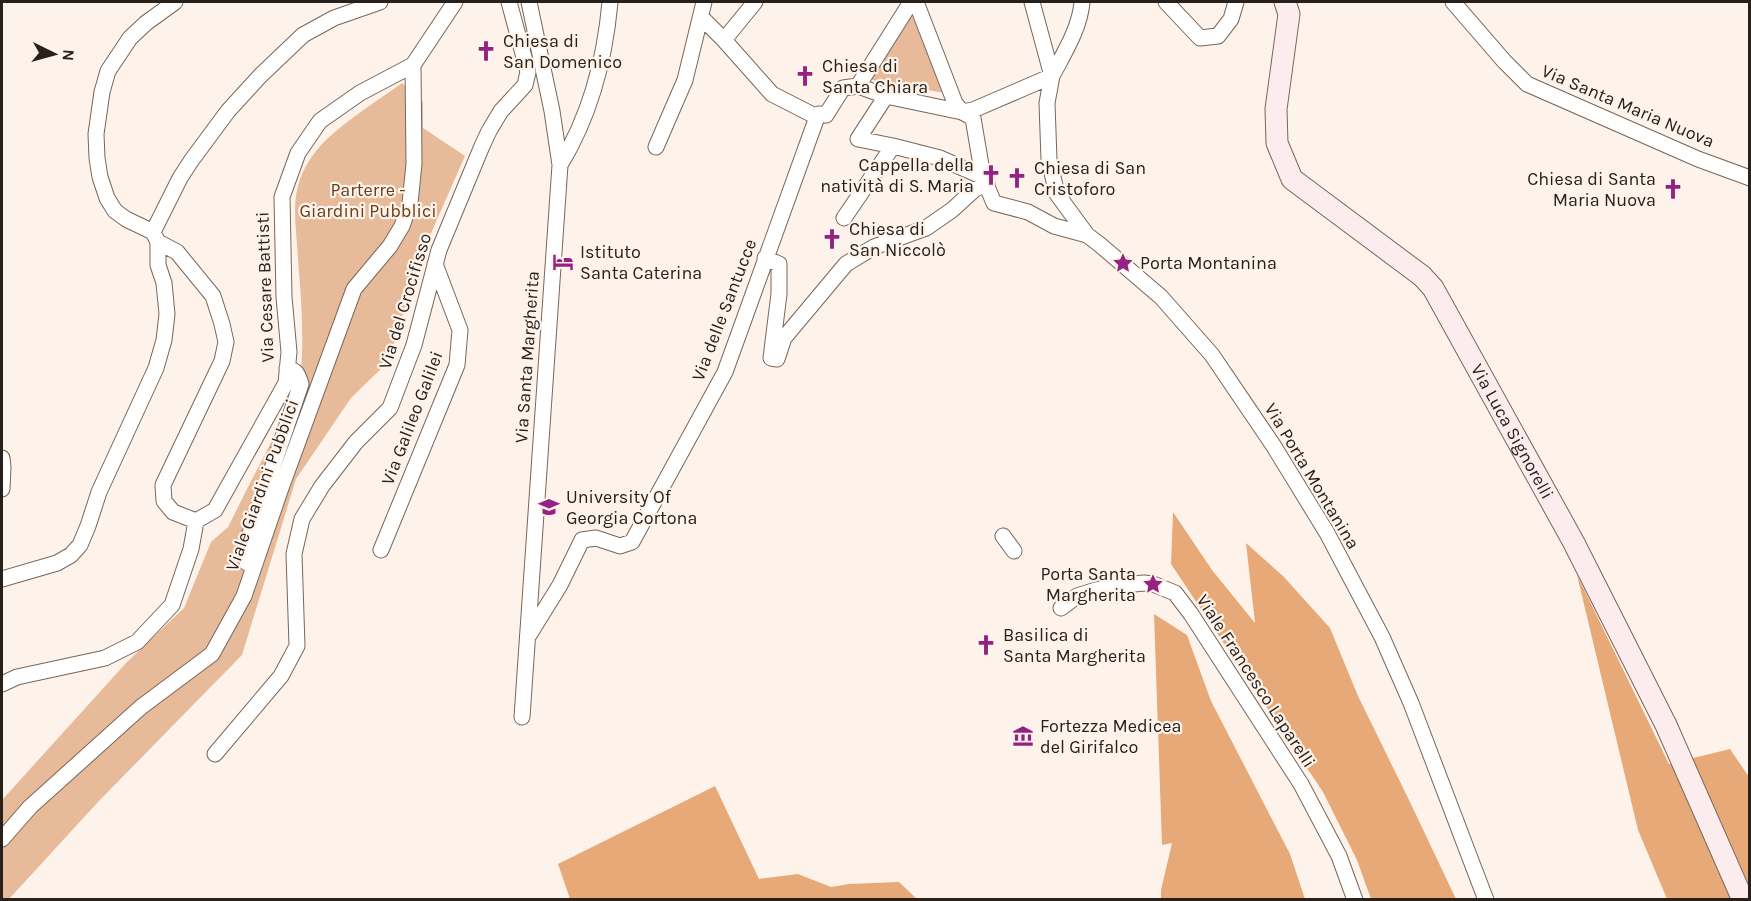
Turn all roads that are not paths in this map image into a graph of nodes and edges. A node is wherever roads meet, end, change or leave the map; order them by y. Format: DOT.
graph roads {
  1 [pos="175,2"];
  2 [pos="380,2"];
  3 [pos="455,2"];
  4 [pos="509,2"];
  5 [pos="530,2"];
  6 [pos="610,2"];
  7 [pos="704,2"];
  8 [pos="755,2"];
  9 [pos="911,2"];
  10 [pos="916,2"];
  11 [pos="1032,2"];
  12 [pos="1082,2"];
  13 [pos="1166,2"];
  14 [pos="1236,2"];
  15 [pos="1285,2"];
  16 [pos="1453,2"];
  17 [pos="701,17"];
  18 [pos="724,40"];
  19 [pos="413,65"];
  20 [pos="1052,76"];
  21 [pos="858,86"];
  22 [pos="886,96"];
  23 [pos="962,112"];
  24 [pos="817,117"];
  25 [pos="894,146"];
  26 [pos="656,147"];
  27 [pos="560,165"];
  28 [pos="1749,178"];
  29 [pos="985,181"];
  30 [pos="844,218"];
  31 [pos="1087,235"];
  32 [pos="156,237"];
  33 [pos="765,258"];
  34 [pos="435,264"];
  35 [pos="287,368"];
  36 [pos="2,458"];
  37 [pos="2,489"];
  38 [pos="196,521"];
  39 [pos="1003,536"];
  40 [pos="381,550"];
  41 [pos="1014,551"];
  42 [pos="254,566"];
  43 [pos="2,579"];
  44 [pos="1061,608"];
  45 [pos="527,638"];
  46 [pos="2,684"];
  47 [pos="522,717"];
  48 [pos="215,754"];
  49 [pos="2,839"];
  50 [pos="1356,900"];
  51 [pos="1486,900"];
  52 [pos="1743,900"];
  1 -- 32 [label="street"];
  2 -- 32 [label="street"];
  3 -- 19 [label="street, Via Cesare Battisti"];
  4 -- 34 [label="street, Via del Crocifisso"];
  5 -- 27 [label="street, Via Santa Margherita"];
  6 -- 27 [label="street"];
  7 -- 17 [label="street"];
  8 -- 18 [label="street"];
  9 -- 21 [label="street"];
  10 -- 23 [label="street"];
  11 -- 20 [label="street"];
  12 -- 20 [label="street"];
  13 -- 14 [label="street"];
  15 -- 52 [label="main road, Via Luca Signorelli"];
  16 -- 28 [label="street, Via Santa Maria Nuova"];
  17 -- 18 [label="street"];
  17 -- 26 [label="street"];
  18 -- 24 [label="street"];
  19 -- 35 [label="street, Via Cesare Battisti"];
  19 -- 42 [label="street, Viale Giardini Pubblici"];
  20 -- 23 [label="street"];
  20 -- 31 [label="street"];
  21 -- 22 [label="street"];
  21 -- 24 [label="street, Via delle Santucce"];
  22 -- 23 [label="street"];
  22 -- 25 [label="street"];
  23 -- 29 [label="street"];
  24 -- 33 [label="street, Via delle Santucce"];
  25 -- 29 [label="street"];
  25 -- 30 [label="street"];
  27 -- 45 [label="street, Via Santa Margherita"];
  29 -- 31 [label="street, Via Porta Montanina"];
  29 -- 33 [label="street"];
  31 -- 51 [label="street, Via Porta Montanina"];
  32 -- 38 [label="street"];
  32 -- 43 [label="street"];
  33 -- 45 [label="street, Via delle Santucce"];
  34 -- 40 [label="street, Via Galileo Galilei"];
  34 -- 48 [label="street, Via del Crocifisso"];
  35 -- 38 [label="street, Via Cesare Battisti"];
  35 -- 42 [label="street"];
  36 -- 37 [label="street"];
  38 -- 46 [label="street"];
  39 -- 41 [label="street"];
  42 -- 49 [label="street, Viale Giardini Pubblici"];
  44 -- 50 [label="street, Viale Francesco Laparelli"];
  45 -- 47 [label="street, Via Santa Margherita"];
}
